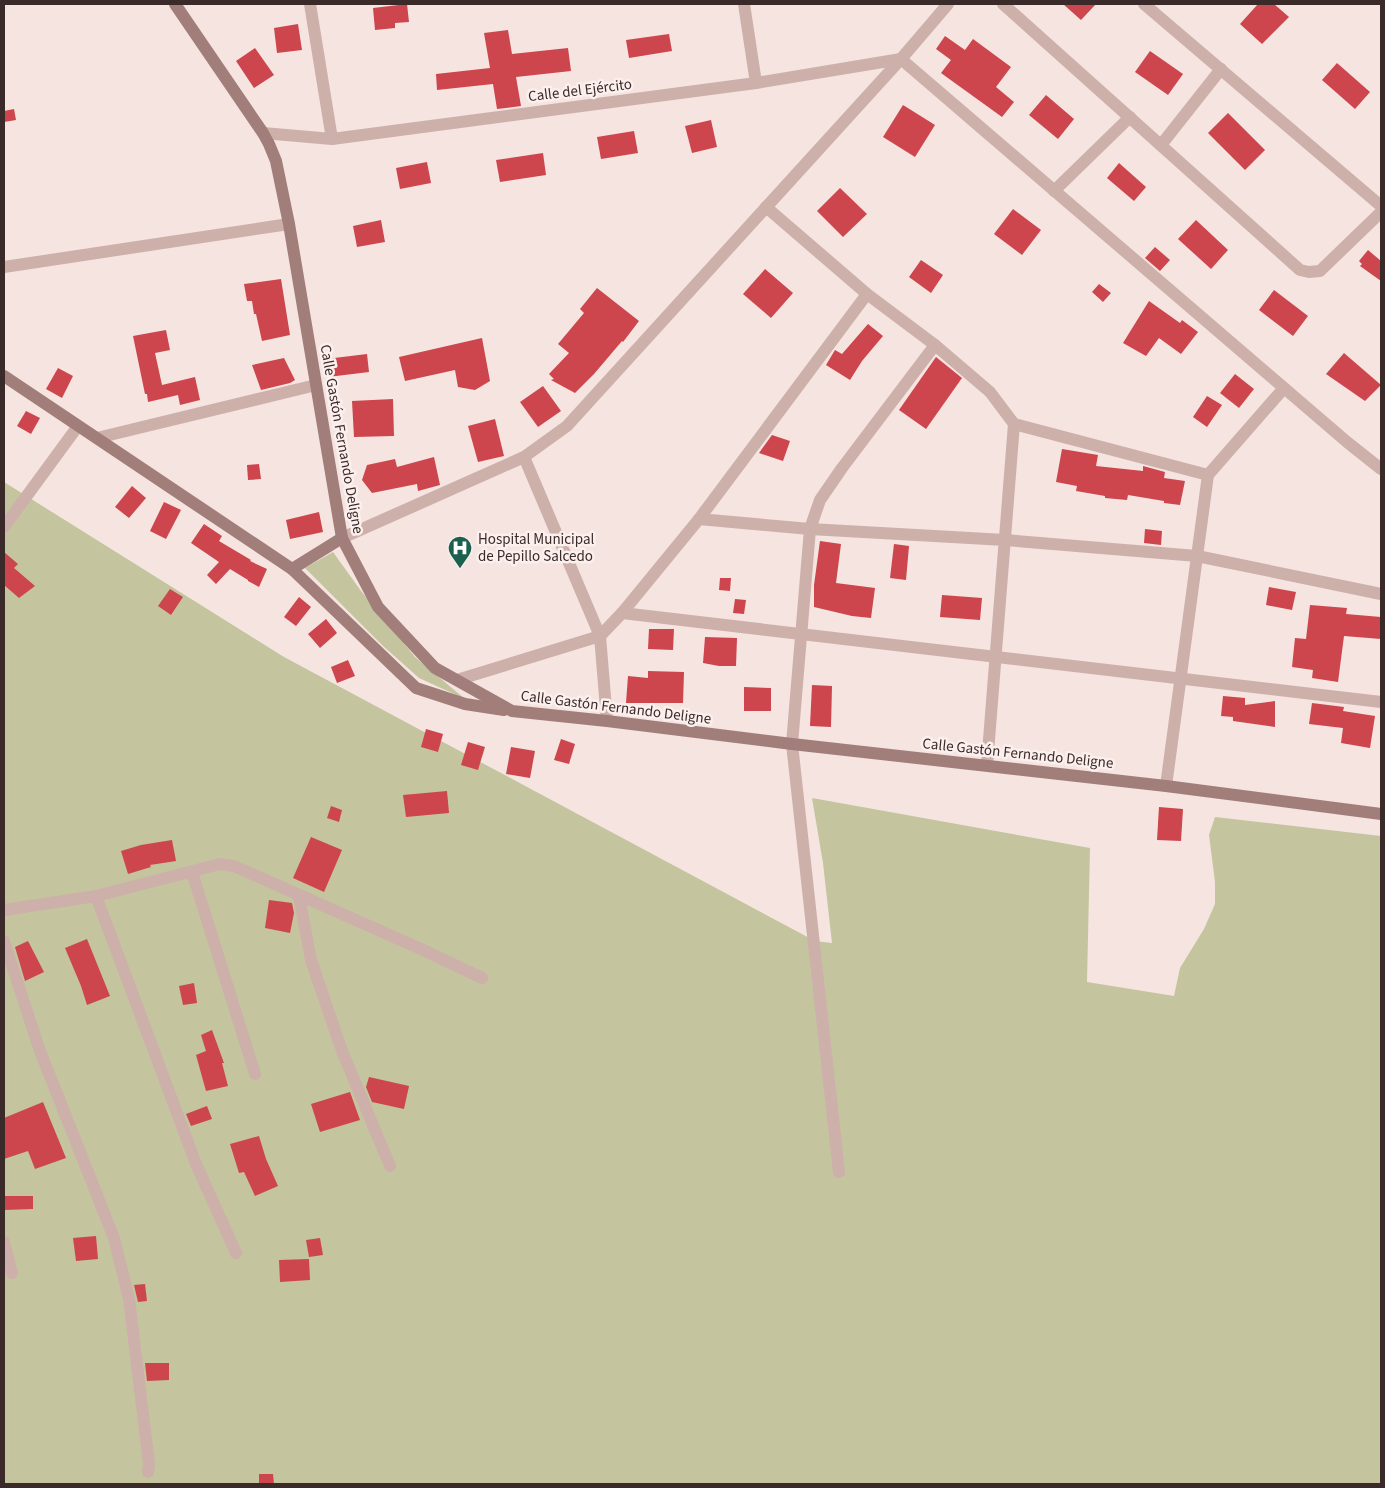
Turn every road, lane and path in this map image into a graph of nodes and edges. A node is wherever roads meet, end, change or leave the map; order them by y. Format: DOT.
graph roads {
  1 [pos="175,4"];
  2 [pos="310,4"];
  3 [pos="744,4"];
  4 [pos="948,4"];
  5 [pos="1003,4"];
  6 [pos="1144,4"];
  7 [pos="901,59"];
  8 [pos="1221,69"];
  9 [pos="756,83"];
  10 [pos="1130,118"];
  11 [pos="263,133"];
  12 [pos="332,139"];
  13 [pos="1161,145"];
  14 [pos="1054,191"];
  15 [pos="1381,206"];
  16 [pos="766,207"];
  17 [pos="1381,212"];
  18 [pos="289,224"];
  19 [pos="4,266"];
  20 [pos="867,294"];
  21 [pos="935,345"];
  22 [pos="4,376"];
  23 [pos="316,386"];
  24 [pos="1284,388"];
  25 [pos="1014,424"];
  26 [pos="78,426"];
  27 [pos="97,438"];
  28 [pos="524,457"];
  29 [pos="1381,468"];
  30 [pos="1208,475"];
  31 [pos="699,519"];
  32 [pos="4,527"];
  33 [pos="810,529"];
  34 [pos="342,538"];
  35 [pos="1005,540"];
  36 [pos="1197,556"];
  37 [pos="292,569"];
  38 [pos="1381,594"];
  39 [pos="622,613"];
  40 [pos="801,634"];
  41 [pos="600,636"];
  42 [pos="995,656"];
  43 [pos="1181,678"];
  44 [pos="457,680"];
  45 [pos="1381,702"];
  46 [pos="512,711"];
  47 [pos="607,721"];
  48 [pos="792,744"];
  49 [pos="987,765"];
  50 [pos="1166,786"];
  51 [pos="1381,814"];
  52 [pos="192,872"];
  53 [pos="96,896"];
  54 [pos="299,896"];
  55 [pos="4,910"];
  56 [pos="4,941"];
  57 [pos="482,978"];
  58 [pos="255,1074"];
  59 [pos="390,1166"];
  60 [pos="839,1172"];
  61 [pos="4,1242"];
  62 [pos="236,1253"];
  63 [pos="12,1273"];
  64 [pos="148,1472"];
  1 -- 11 [label="street, Calle Gastón Fernando Deligne"];
  2 -- 12 [label="street"];
  3 -- 9 [label="street"];
  4 -- 7 [label="street"];
  5 -- 10 [label="street"];
  6 -- 8 [label="street"];
  7 -- 9 [label="street, Calle del Ejército"];
  7 -- 14 [label="street"];
  7 -- 16 [label="street"];
  8 -- 13 [label="street"];
  8 -- 15 [label="street"];
  9 -- 12 [label="street, Calle del Ejército"];
  10 -- 13 [label="street"];
  10 -- 14 [label="street"];
  11 -- 12 [label="street, Calle del Ejército"];
  11 -- 18 [label="street, Calle Gastón Fernando Deligne"];
  13 -- 17 [label="street"];
  14 -- 24 [label="street"];
  16 -- 20 [label="street"];
  16 -- 28 [label="street"];
  18 -- 19 [label="street"];
  18 -- 23 [label="street, Calle Gastón Fernando Deligne"];
  20 -- 21 [label="street"];
  20 -- 31 [label="street"];
  21 -- 25 [label="street"];
  21 -- 33 [label="street"];
  22 -- 26 [label="street"];
  23 -- 27 [label="street"];
  23 -- 34 [label="street, Calle Gastón Fernando Deligne"];
  24 -- 29 [label="street"];
  24 -- 30 [label="street"];
  25 -- 30 [label="street"];
  25 -- 35 [label="street"];
  26 -- 27 [label="street"];
  26 -- 32 [label="street"];
  27 -- 37 [label="street"];
  28 -- 34 [label="street"];
  28 -- 41 [label="street"];
  30 -- 36 [label="street"];
  31 -- 33 [label="street"];
  31 -- 39 [label="street"];
  33 -- 35 [label="street"];
  33 -- 40 [label="street"];
  34 -- 37 [label="street"];
  34 -- 44 [label="street, Calle Gastón Fernando Deligne"];
  35 -- 36 [label="street"];
  35 -- 42 [label="street"];
  36 -- 38 [label="street"];
  36 -- 43 [label="street"];
  37 -- 46 [label="street"];
  39 -- 40 [label="street"];
  39 -- 41 [label="street"];
  40 -- 42 [label="street"];
  40 -- 48 [label="street"];
  41 -- 44 [label="street"];
  41 -- 47 [label="street"];
  42 -- 43 [label="street"];
  42 -- 49 [label="street"];
  43 -- 45 [label="street"];
  43 -- 50 [label="street"];
  44 -- 46 [label="street, Calle Gastón Fernando Deligne"];
  46 -- 47 [label="street, Calle Gastón Fernando Deligne"];
  47 -- 48 [label="street, Calle Gastón Fernando Deligne"];
  48 -- 49 [label="street, Calle Gastón Fernando Deligne"];
  48 -- 60 [label="street"];
  49 -- 50 [label="street, Calle Gastón Fernando Deligne"];
  50 -- 51 [label="street, Calle Gastón Fernando Deligne"];
  52 -- 53 [label="street"];
  52 -- 54 [label="street"];
  52 -- 58 [label="street"];
  53 -- 55 [label="street"];
  53 -- 62 [label="street"];
  54 -- 57 [label="street"];
  54 -- 59 [label="street"];
  56 -- 64 [label="street"];
  61 -- 63 [label="street"];
}
